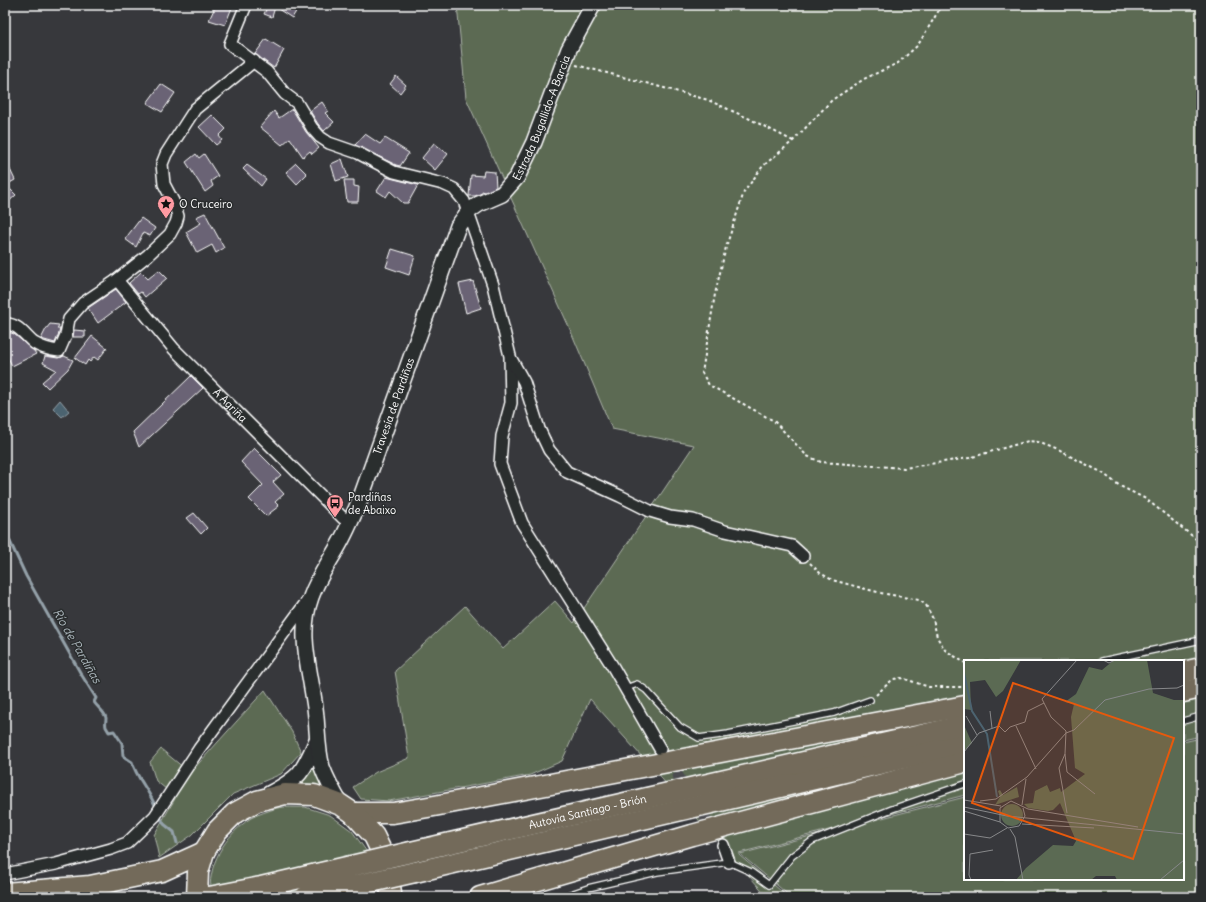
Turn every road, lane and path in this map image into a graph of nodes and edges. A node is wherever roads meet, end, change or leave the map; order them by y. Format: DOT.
graph roads {
  1 [pos="246,5"];
  2 [pos="594,5"];
  3 [pos="942,5"];
  4 [pos="254,61"];
  5 [pos="563,62"];
  6 [pos="793,141"];
  7 [pos="469,211"];
  8 [pos="117,280"];
  9 [pos="5,324"];
  10 [pos="510,356"];
  11 [pos="350,523"];
  12 [pos="1201,543"];
  13 [pos="803,556"];
  14 [pos="311,597"];
  15 [pos="1201,640"];
  16 [pos="1107,660"];
  17 [pos="964,662"];
  18 [pos="1201,668"];
  19 [pos="1184,672"];
  20 [pos="964,687"];
  21 [pos="626,688"];
  22 [pos="870,700"];
  23 [pos="964,706"];
  24 [pos="1201,716"];
  25 [pos="1184,721"];
  26 [pos="964,725"];
  27 [pos="317,740"];
  28 [pos="964,744"];
  29 [pos="660,749"];
  30 [pos="964,762"];
  31 [pos="964,784"];
  32 [pos="257,800"];
  33 [pos="347,809"];
  34 [pos="723,845"];
  35 [pos="204,852"];
  36 [pos="729,862"];
  37 [pos="5,874"];
  38 [pos="5,893"];
  39 [pos="197,897"];
  40 [pos="209,897"];
  41 [pos="305,897"];
  42 [pos="390,897"];
  43 [pos="480,897"];
  44 [pos="562,897"];
  1 -- 4 [label="street"];
  2 -- 5 [label="street, Estrada Bugallido-A Barcia"];
  3 -- 6 [label="path"];
  4 -- 7 [label="street"];
  4 -- 8 [label="street"];
  5 -- 6 [label="path"];
  5 -- 7 [label="street, Estrada Bugallido-A Barcia"];
  6 -- 12 [label="path"];
  7 -- 10 [label="street"];
  7 -- 11 [label="street, Travesía de Pardiñas"];
  8 -- 9 [label="street"];
  8 -- 11 [label="street, A Agriña"];
  10 -- 13 [label="street"];
  10 -- 21 [label="street"];
  11 -- 14 [label="street, Travesía de Pardiñas"];
  13 -- 17 [label="path"];
  14 -- 27 [label="street, Travesía de Pardiñas"];
  14 -- 37 [label="street"];
  15 -- 16 [label="lane"];
  18 -- 19 [label="highway"];
  20 -- 22 [label="path"];
  21 -- 22 [label="lane"];
  21 -- 29 [label="street"];
  23 -- 33 [label="highway"];
  24 -- 25 [label="lane"];
  26 -- 40 [label="highway, Autovía Santiago - Brión, bridge"];
  27 -- 32 [label="street"];
  27 -- 33 [label="street, Travesía de Pardiñas"];
  28 -- 41 [label="highway, Autovía Santiago - Brión, bridge"];
  30 -- 43 [label="highway"];
  31 -- 36 [label="lane"];
  32 -- 33 [label="highway"];
  32 -- 35 [label="highway"];
  33 -- 42 [label="highway"];
  34 -- 36 [label="street"];
  35 -- 38 [label="highway"];
  35 -- 39 [label="highway"];
  36 -- 44 [label="lane"];
}
